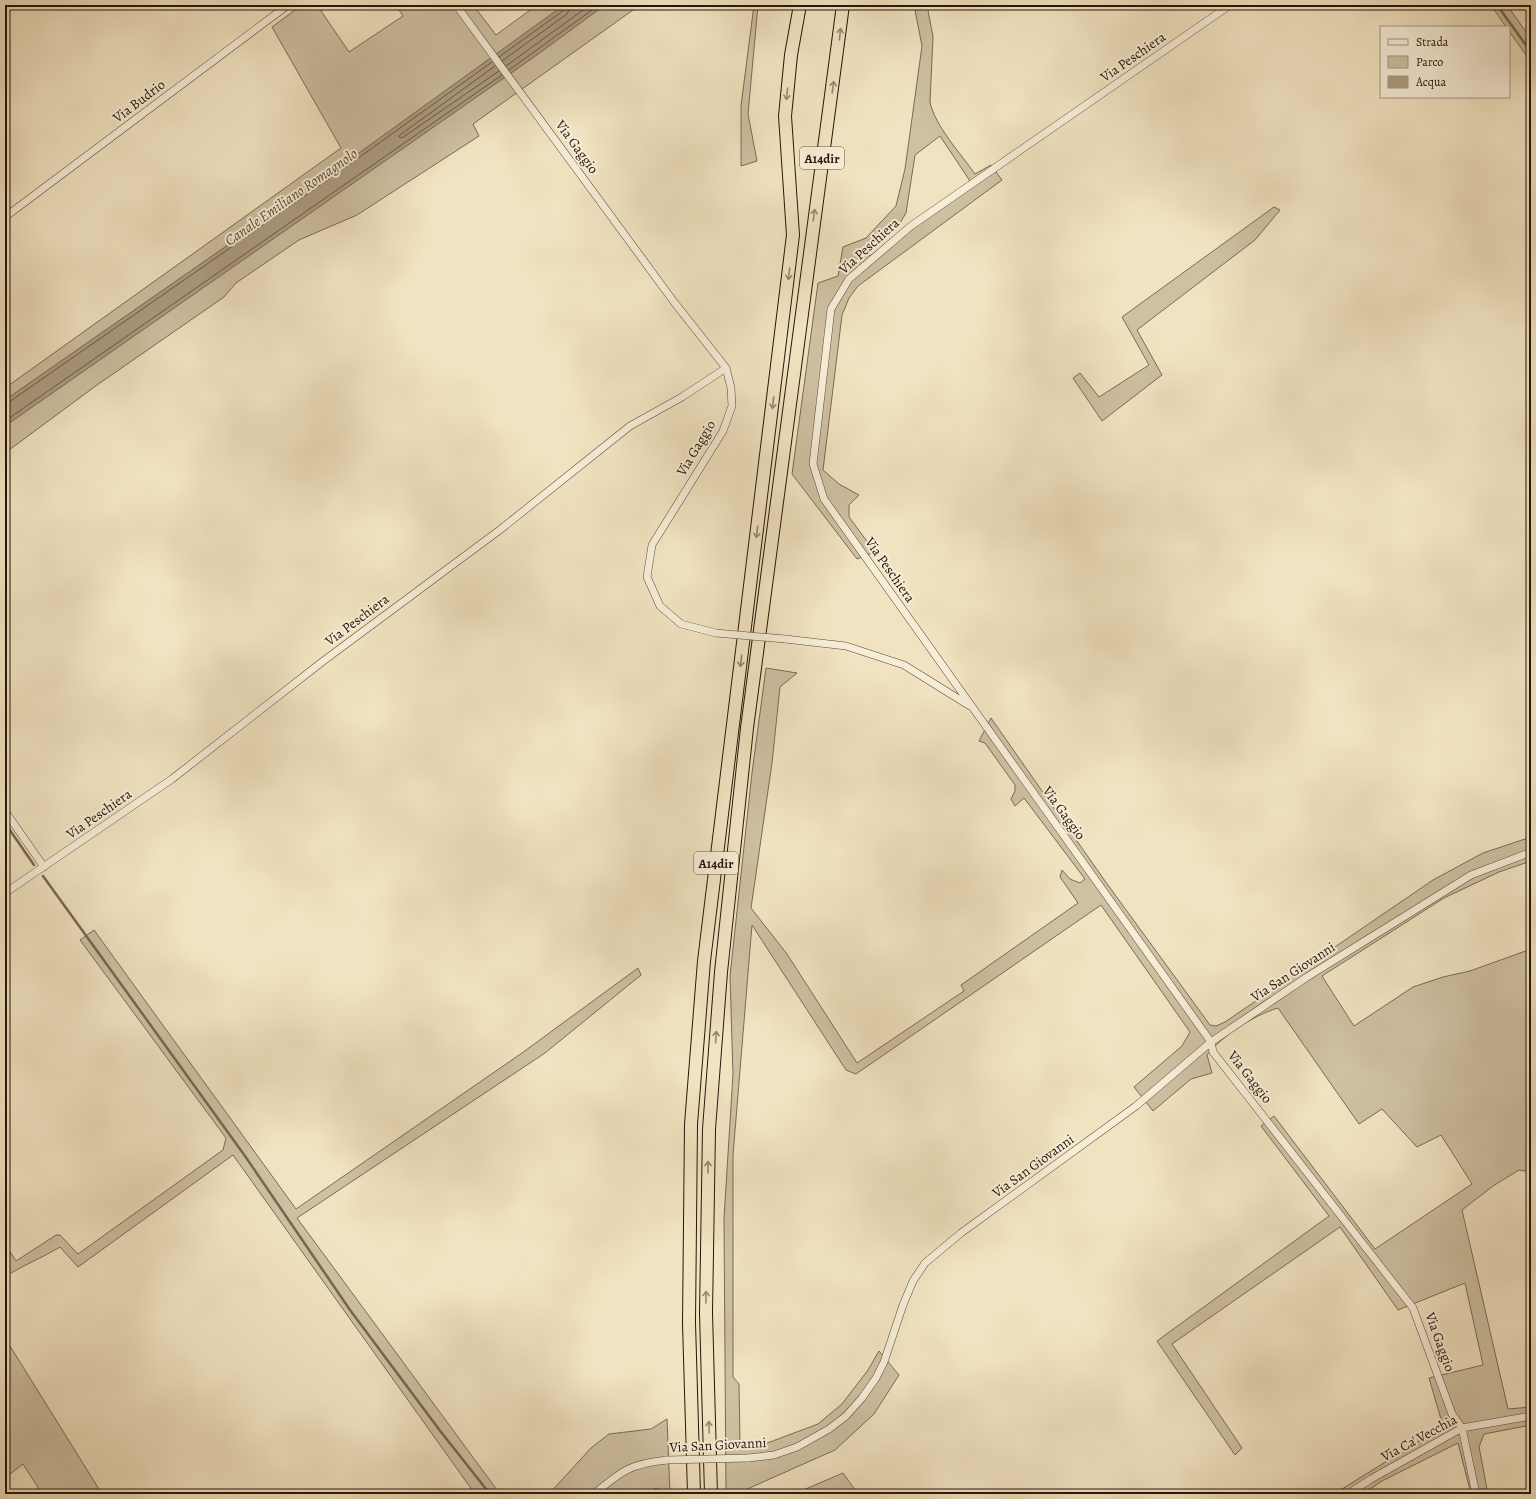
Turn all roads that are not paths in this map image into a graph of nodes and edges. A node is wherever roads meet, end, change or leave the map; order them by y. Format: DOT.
graph roads {
  1 [pos="288,5"];
  2 [pos="456,5"];
  3 [pos="800,5"];
  4 [pos="843,5"];
  5 [pos="1230,5"];
  6 [pos="5,217"];
  7 [pos="726,368"];
  8 [pos="963,694"];
  9 [pos="973,708"];
  10 [pos="5,811"];
  11 [pos="1531,852"];
  12 [pos="44,867"];
  13 [pos="5,894"];
  14 [pos="1211,1042"];
  15 [pos="1531,1416"];
  16 [pos="1462,1428"];
  17 [pos="594,1494"];
  18 [pos="694,1494"];
  19 [pos="711,1494"];
  20 [pos="1348,1494"];
  21 [pos="1476,1494"];
  1 -- 6 [label="street, Via Budrio"];
  2 -- 7 [label="street, Via Gaggio"];
  3 -- 18 [label="highway, A14dir, one-way"];
  19 -- 4 [label="highway, A14dir, one-way"];
  5 -- 8 [label="street, Via Peschiera"];
  7 -- 9 [label="street, Via Gaggio, bridge"];
  7 -- 12 [label="street, Via Peschiera"];
  8 -- 9 [label="street, Via Gaggio"];
  9 -- 14 [label="street, Via Gaggio"];
  10 -- 12 [label="street"];
  11 -- 14 [label="street, Via San Giovanni"];
  12 -- 13 [label="street, Via Peschiera"];
  14 -- 16 [label="street, Via Gaggio"];
  14 -- 17 [label="street, Via San Giovanni, bridge"];
  15 -- 16 [label="street, Via Ca' Vecchia"];
  16 -- 20 [label="street, Via Ca' Vecchia"];
  16 -- 21 [label="street, Via Gaggio"];
}
